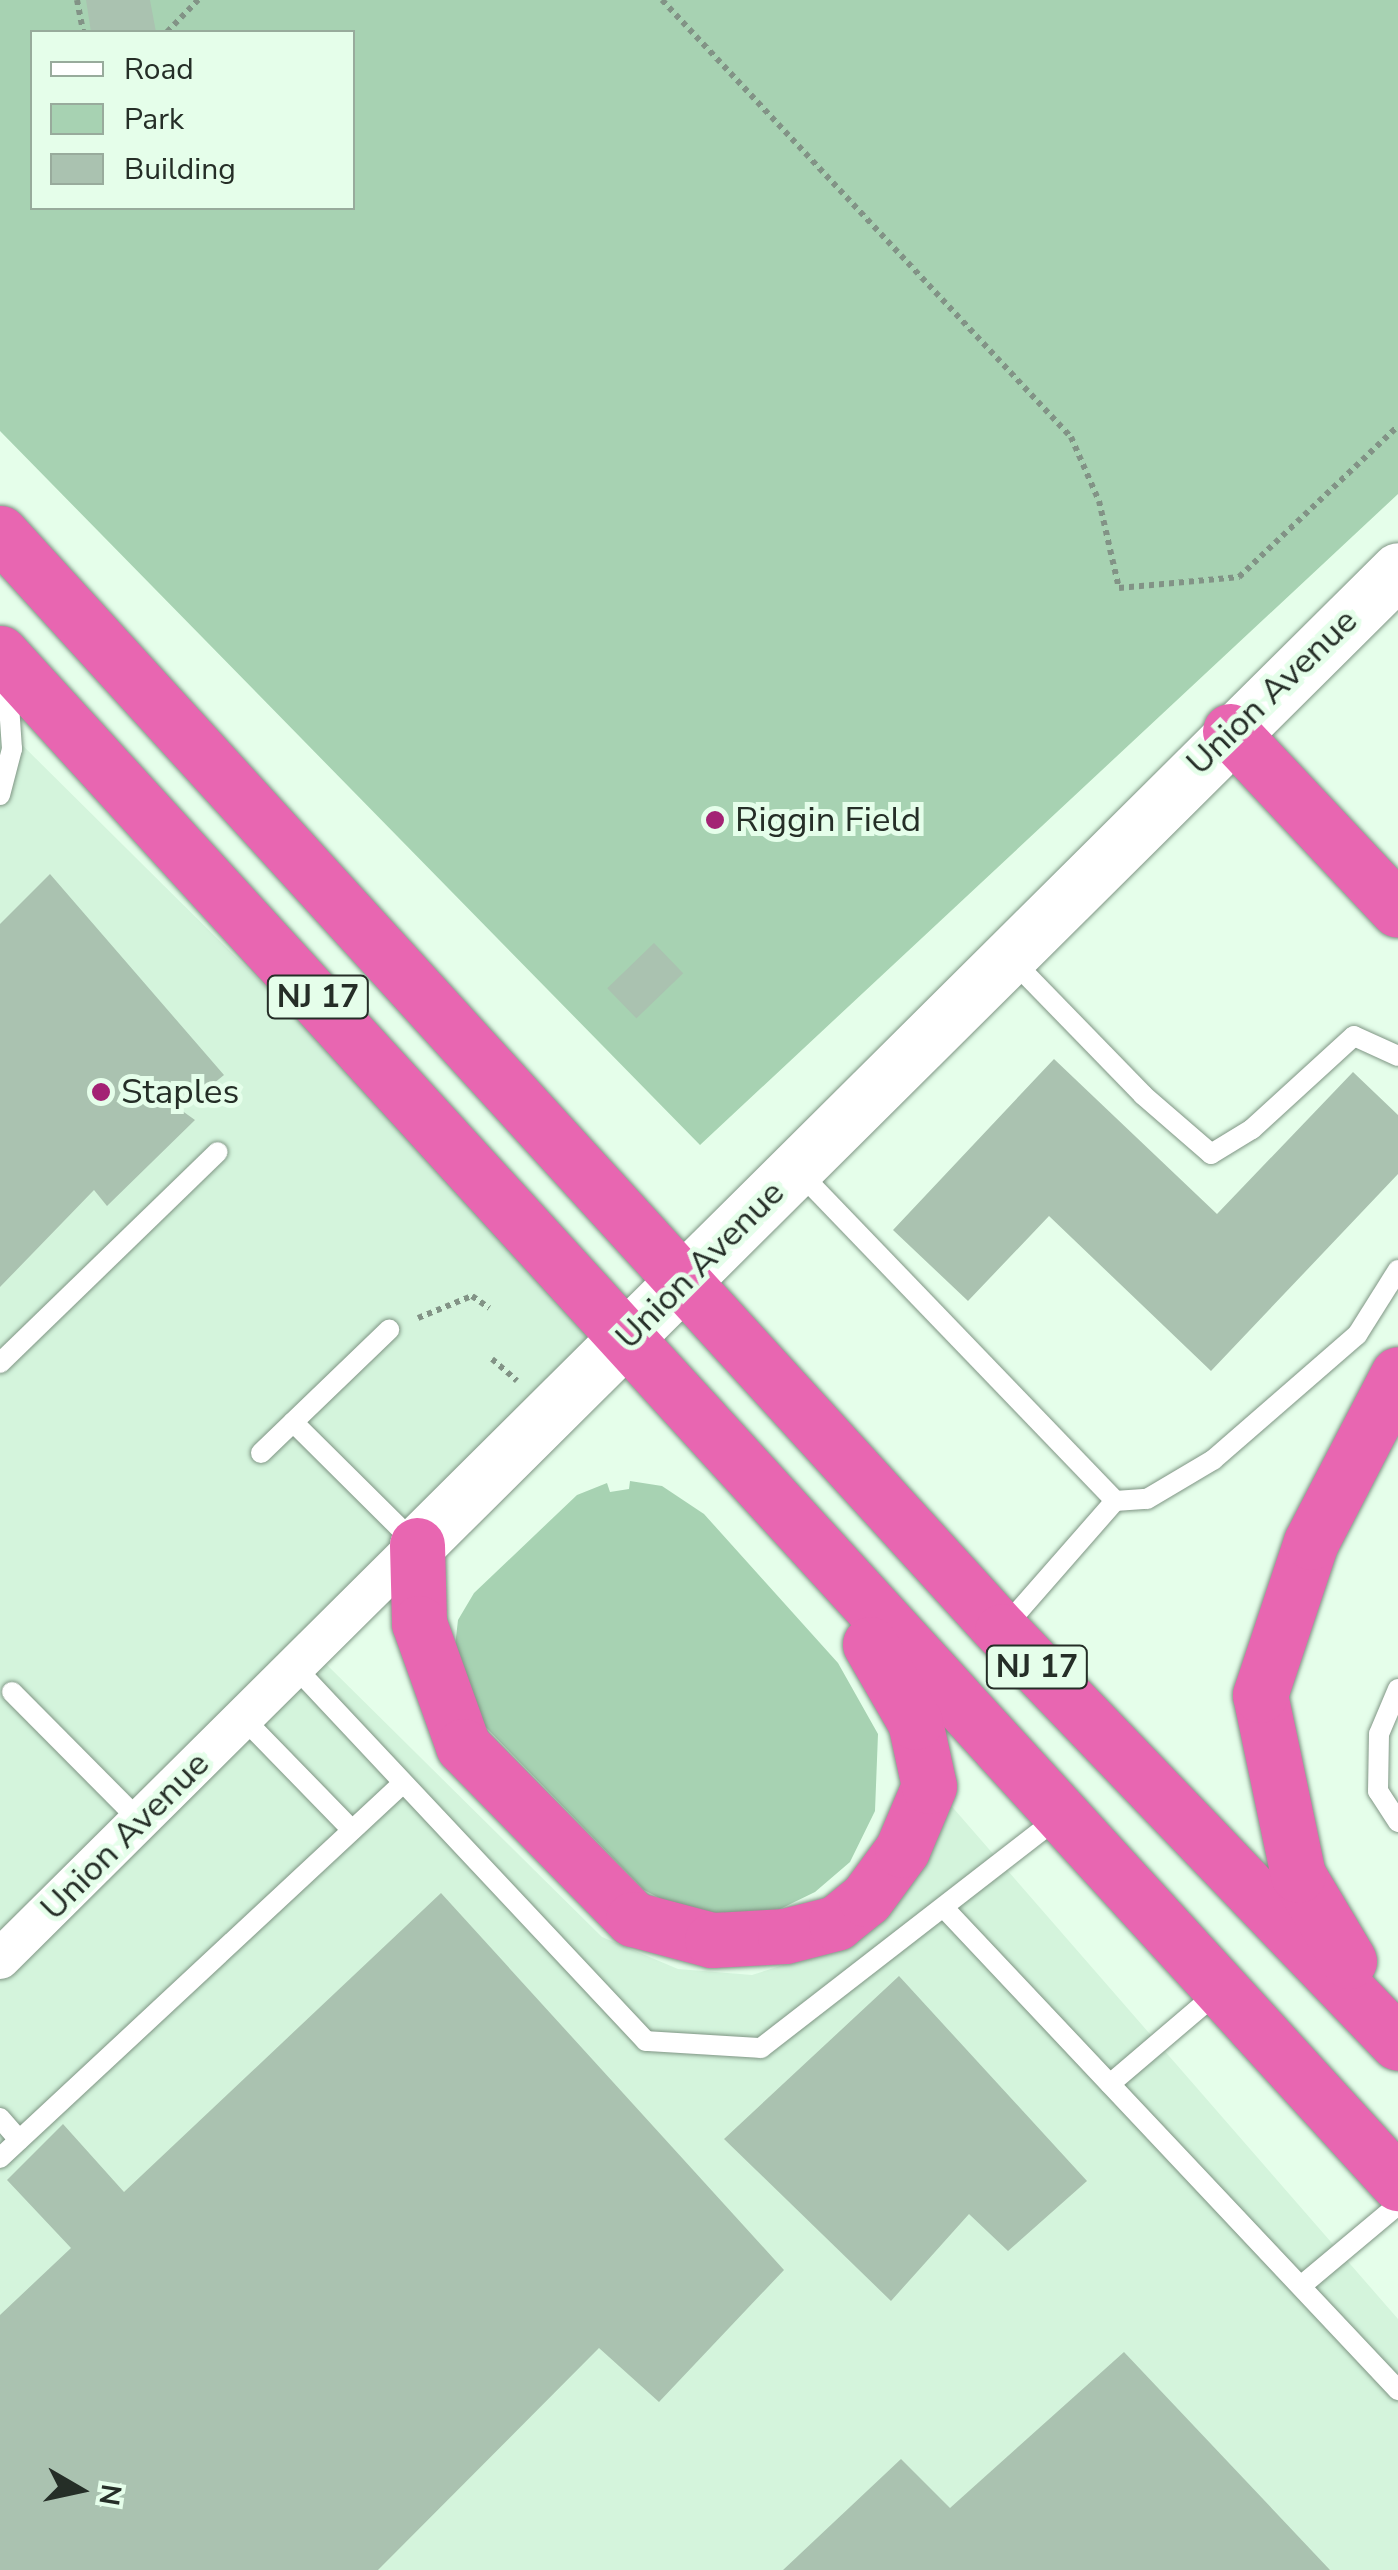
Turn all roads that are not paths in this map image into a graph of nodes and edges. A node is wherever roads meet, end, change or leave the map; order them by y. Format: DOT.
graph roads {
  1 [pos="0,533"];
  2 [pos="1398,570"];
  3 [pos="3,656"];
  4 [pos="1230,731"];
  5 [pos="0,795"];
  6 [pos="1398,910"];
  7 [pos="1008,955"];
  8 [pos="1398,1056"];
  9 [pos="218,1152"];
  10 [pos="796,1169"];
  11 [pos="1398,1270"];
  12 [pos="684,1284"];
  13 [pos="389,1330"];
  14 [pos="623,1341"];
  15 [pos="0,1363"];
  16 [pos="1398,1374"];
  17 [pos="292,1422"];
  18 [pos="261,1453"];
  19 [pos="1115,1501"];
  20 [pos="417,1545"];
  21 [pos="818,1555"];
  22 [pos="1002,1630"];
  23 [pos="295,1667"];
  24 [pos="1398,1689"];
  25 [pos="12,1692"];
  26 [pos="243,1718"];
  27 [pos="404,1783"];
  28 [pos="1059,1816"];
  29 [pos="140,1821"];
  30 [pos="1398,1822"];
  31 [pos="352,1830"];
  32 [pos="945,1909"];
  33 [pos="3,1950"];
  34 [pos="1220,1990"];
  35 [pos="1397,2042"];
  36 [pos="1110,2084"];
  37 [pos="0,2118"];
  38 [pos="19,2140"];
  39 [pos="0,2158"];
  40 [pos="1398,2183"];
  41 [pos="1398,2205"];
  42 [pos="1300,2286"];
  43 [pos="1398,2390"];
  1 -- 12 [label="highway, NJ 17"];
  2 -- 4 [label="street, Union Avenue"];
  3 -- 5 [label="lane"];
  3 -- 14 [label="highway, NJ 17"];
  4 -- 6 [label="highway"];
  4 -- 7 [label="street, Union Avenue"];
  7 -- 8 [label="lane"];
  7 -- 10 [label="street, Union Avenue"];
  9 -- 15 [label="lane"];
  10 -- 12 [label="street, Union Avenue"];
  10 -- 19 [label="lane"];
  11 -- 19 [label="lane"];
  12 -- 14 [label="street, Union Avenue"];
  12 -- 22 [label="highway, NJ 17"];
  13 -- 17 [label="lane"];
  14 -- 20 [label="street, Union Avenue"];
  14 -- 21 [label="highway, NJ 17"];
  16 -- 35 [label="highway"];
  17 -- 18 [label="lane"];
  17 -- 20 [label="lane"];
  19 -- 22 [label="lane"];
  20 -- 21 [label="highway"];
  20 -- 23 [label="street, Union Avenue"];
  21 -- 28 [label="highway, NJ 17"];
  22 -- 35 [label="highway, NJ 17"];
  23 -- 26 [label="street, Union Avenue"];
  23 -- 27 [label="lane"];
  24 -- 30 [label="lane"];
  25 -- 29 [label="lane"];
  26 -- 29 [label="street, Union Avenue"];
  26 -- 31 [label="lane"];
  27 -- 31 [label="lane"];
  27 -- 32 [label="lane"];
  28 -- 32 [label="lane"];
  28 -- 34 [label="highway, NJ 17"];
  29 -- 33 [label="street, Union Avenue"];
  31 -- 38 [label="lane"];
  32 -- 36 [label="lane"];
  34 -- 36 [label="lane"];
  34 -- 40 [label="highway, NJ 17"];
  36 -- 42 [label="lane"];
  37 -- 38 [label="lane"];
  38 -- 39 [label="lane"];
  41 -- 42 [label="lane"];
  42 -- 43 [label="lane"];
}
